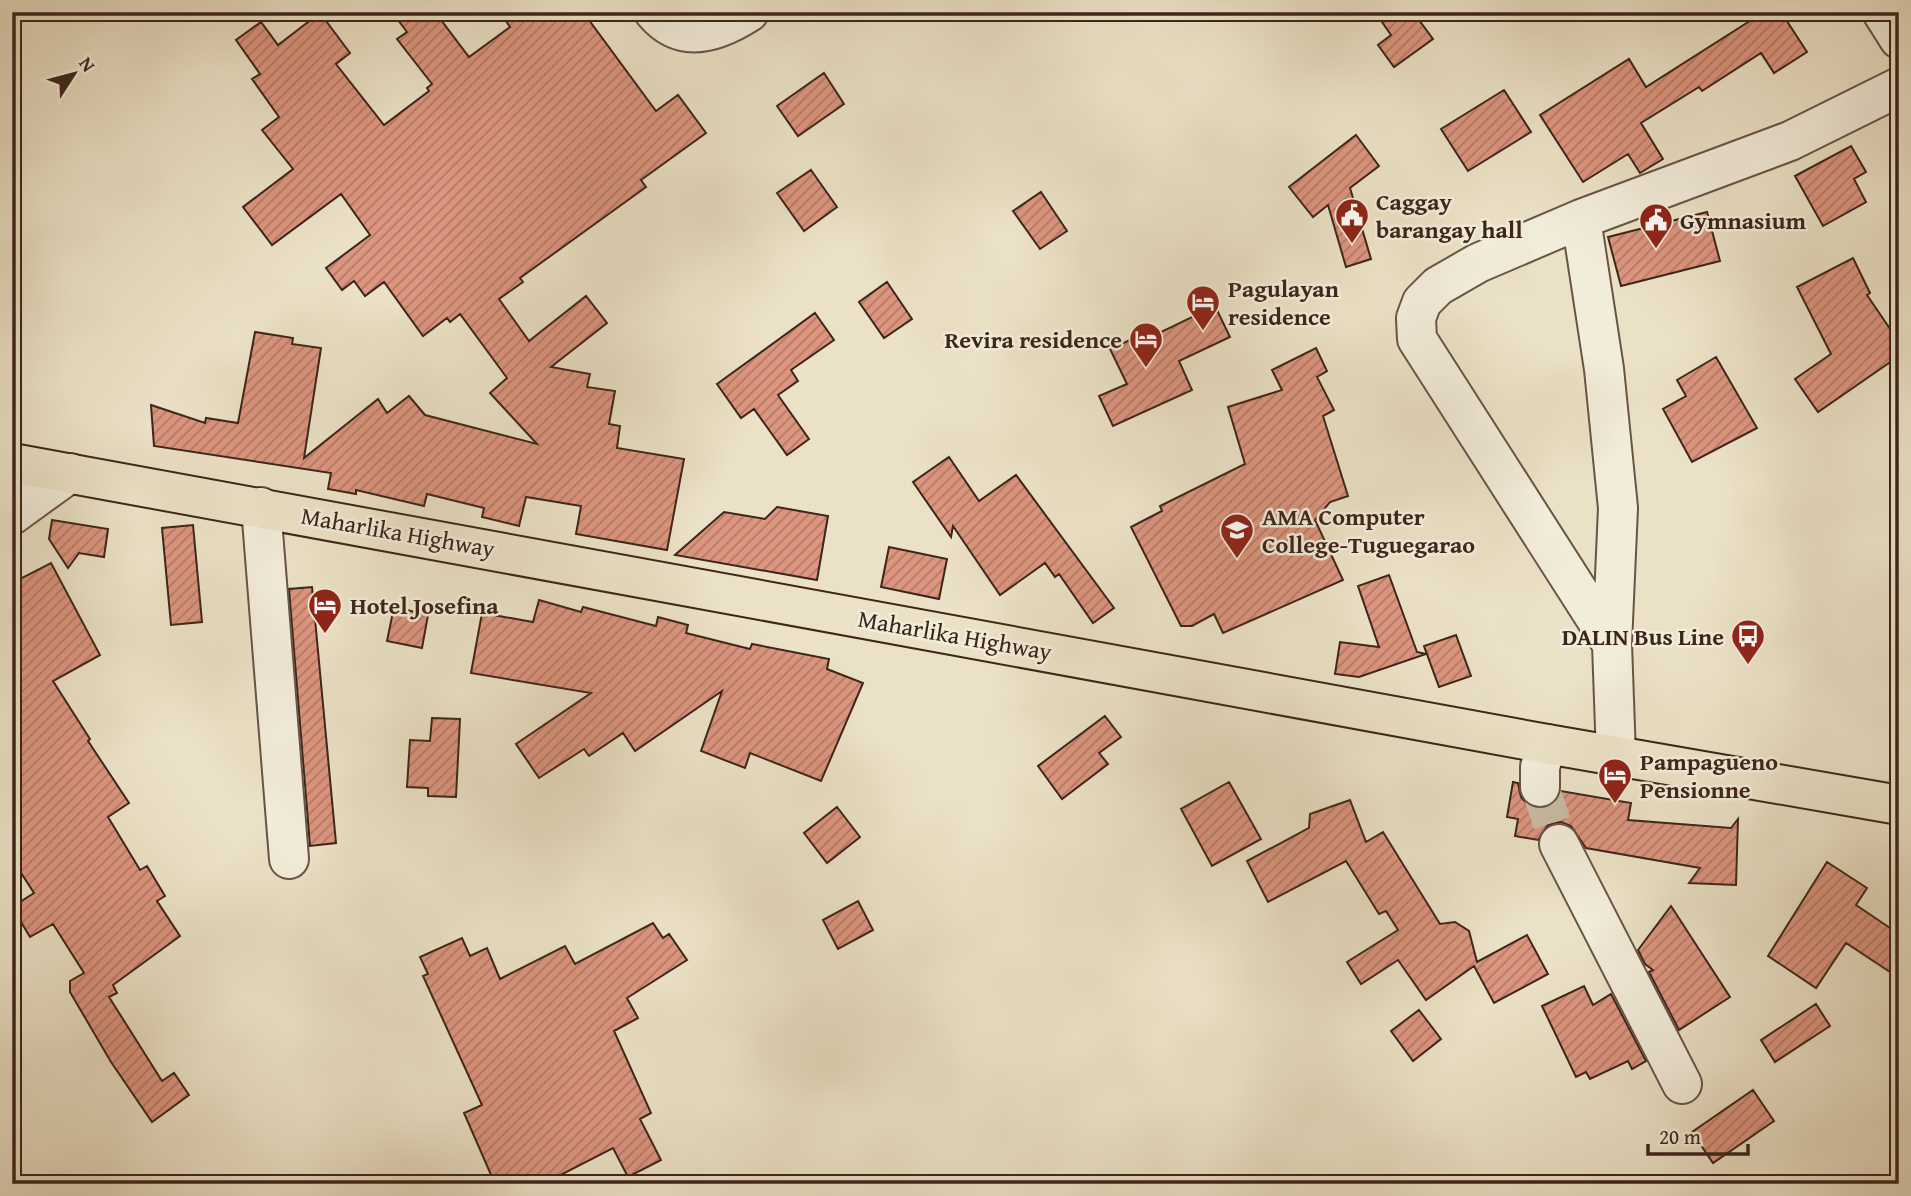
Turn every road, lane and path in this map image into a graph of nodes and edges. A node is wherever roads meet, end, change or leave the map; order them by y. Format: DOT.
graph roads {
  1 [pos="654,12"];
  2 [pos="749,12"];
  3 [pos="1882,12"];
  4 [pos="1899,39"];
  5 [pos="1899,87"];
  6 [pos="1581,219"];
  7 [pos="12,463"];
  8 [pos="70,473"];
  9 [pos="261,507"];
  10 [pos="12,515"];
  11 [pos="1612,644"];
  12 [pos="1547,744"];
  13 [pos="1616,756"];
  14 [pos="1540,787"];
  15 [pos="1899,805"];
  16 [pos="1559,844"];
  17 [pos="289,859"];
  18 [pos="1682,1084"];
  1 -- 2 [label="street"];
  3 -- 4 [label="street"];
  5 -- 6 [label="street"];
  6 -- 11 [label="street"];
  6 -- 11 [label="street"];
  7 -- 8 [label="main road, Maharlika Highway"];
  8 -- 9 [label="main road, Maharlika Highway"];
  8 -- 10 [label="street"];
  9 -- 12 [label="main road, Maharlika Highway"];
  9 -- 17 [label="street"];
  11 -- 13 [label="street"];
  12 -- 13 [label="main road, Maharlika Highway"];
  12 -- 14 [label="street"];
  13 -- 15 [label="main road, Maharlika Highway"];
  16 -- 18 [label="street"];
}
